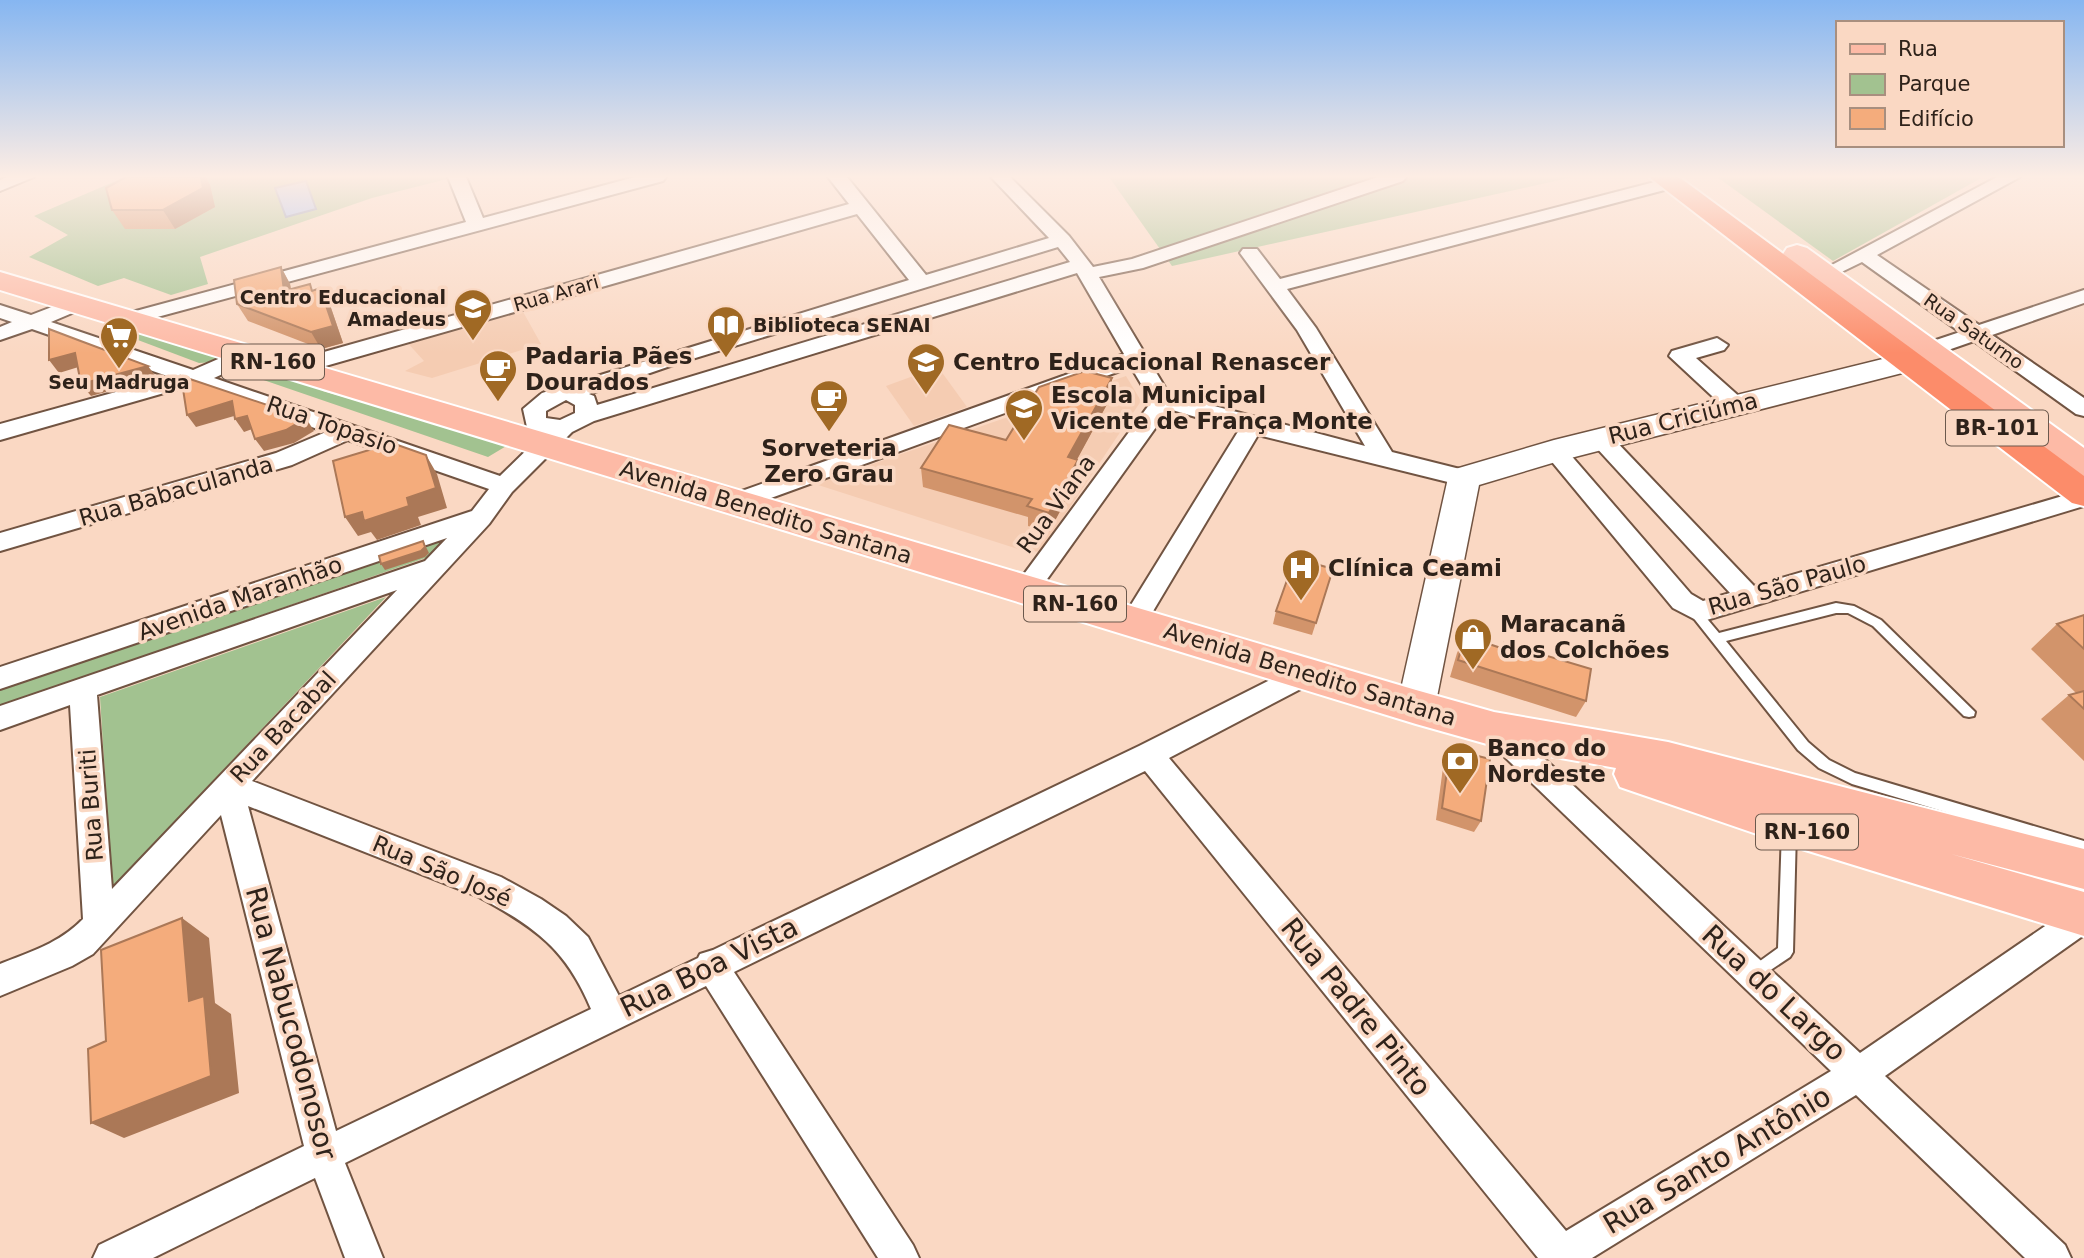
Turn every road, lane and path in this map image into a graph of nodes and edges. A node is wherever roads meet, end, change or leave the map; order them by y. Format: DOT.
graph roads {
  1 [pos="433,236"];
  2 [pos="759,236"];
  3 [pos="883,236"];
  4 [pos="1058,236"];
  5 [pos="1221,236"];
  6 [pos="1464,236"];
  7 [pos="1755,236"];
  8 [pos="1898,236"];
  9 [pos="1062,240"];
  10 [pos="1250,253"];
  11 [pos="1863,254"];
  12 [pos="1784,256"];
  13 [pos="1085,269"];
  14 [pos="1825,274"];
  15 [pos="0,281"];
  16 [pos="921,282"];
  17 [pos="1277,286"];
  18 [pos="2084,296"];
  19 [pos="77,304"];
  20 [pos="0,311"];
  21 [pos="128,319"];
  22 [pos="32,323"];
  23 [pos="1977,333"];
  24 [pos="0,334"];
  25 [pos="1717,345"];
  26 [pos="248,354"];
  27 [pos="1915,357"];
  28 [pos="1135,358"];
  29 [pos="293,368"];
  30 [pos="197,377"];
  31 [pos="568,393"];
  32 [pos="1161,399"];
  33 [pos="1734,404"];
  34 [pos="534,409"];
  35 [pos="2084,409"];
  36 [pos="586,416"];
  37 [pos="1251,426"];
  38 [pos="490,428"];
  39 [pos="349,431"];
  40 [pos="0,432"];
  41 [pos="554,437"];
  42 [pos="1601,439"];
  43 [pos="1554,451"];
  44 [pos="1384,458"];
  45 [pos="2084,465"];
  46 [pos="1464,478"];
  47 [pos="504,486"];
  48 [pos="2084,492"];
  49 [pos="733,503"];
  50 [pos="480,518"];
  51 [pos="0,542"];
  52 [pos="433,567"];
  53 [pos="1026,589"];
  54 [pos="1748,596"];
  55 [pos="1694,610"];
  56 [pos="1134,621"];
  57 [pos="1716,639"];
  58 [pos="1304,674"];
  59 [pos="0,678"];
  60 [pos="83,690"];
  61 [pos="1416,707"];
  62 [pos="1969,712"];
  63 [pos="0,718"];
  64 [pos="1514,732"];
  65 [pos="1149,755"];
  66 [pos="228,785"];
  67 [pos="1789,826"];
  68 [pos="2084,846"];
  69 [pos="2084,869"];
  70 [pos="2084,916"];
  71 [pos="99,921"];
  72 [pos="711,965"];
  73 [pos="1754,974"];
  74 [pos="0,980"];
  75 [pos="610,1014"];
  76 [pos="1860,1073"];
  77 [pos="324,1155"];
  78 [pos="1561,1257"];
  79 [pos="112,1258"];
  80 [pos="364,1258"];
  81 [pos="900,1258"];
  82 [pos="2052,1258"];
  1 -- 21 [label="street"];
  2 -- 29 [label="street, Rua Arari"];
  3 -- 16 [label="street"];
  4 -- 9 [label="street"];
  5 -- 13 [label="street"];
  6 -- 17 [label="street"];
  7 -- 12 [label="highway, BR-101"];
  8 -- 11 [label="street"];
  9 -- 13 [label="street"];
  9 -- 16 [label="street"];
  10 -- 17 [label="street"];
  11 -- 14 [label="street"];
  11 -- 23 [label="street, Rua Saturno"];
  12 -- 14 [label="main road, BR-101"];
  12 -- 27 [label="main road"];
  13 -- 28 [label="street"];
  13 -- 36 [label="street"];
  14 -- 27 [label="main road, BR-101"];
  15 -- 19 [label="main road, Avenida Benedito Santana / RN-160"];
  16 -- 31 [label="street"];
  17 -- 44 [label="street"];
  18 -- 23 [label="street"];
  19 -- 21 [label="main road, Avenida Benedito Santana / RN-160"];
  19 -- 22 [label="street"];
  20 -- 22 [label="street, Rua Topasio"];
  21 -- 26 [label="main road, Avenida Benedito Santana / RN-160"];
  22 -- 24 [label="street"];
  22 -- 30 [label="street, Rua Topasio"];
  23 -- 27 [label="street"];
  23 -- 35 [label="street, Rua Saturno"];
  25 -- 33 [label="street"];
  26 -- 29 [label="main road, Avenida Benedito Santana / RN-160"];
  26 -- 30 [label="street"];
  27 -- 33 [label="street, Rua Criciúma"];
  27 -- 45 [label="main road, BR-101"];
  27 -- 48 [label="highway, BR-101"];
  28 -- 32 [label="street"];
  28 -- 49 [label="street"];
  29 -- 38 [label="main road, Avenida Benedito Santana / RN-160"];
  30 -- 39 [label="street, Rua Topasio"];
  30 -- 40 [label="street"];
  31 -- 34 [label="street"];
  31 -- 36 [label="street"];
  32 -- 37 [label="street"];
  32 -- 53 [label="street, Rua Viana"];
  33 -- 42 [label="street, Rua Criciúma"];
  34 -- 38 [label="street"];
  34 -- 41 [label="street"];
  36 -- 41 [label="street"];
  37 -- 44 [label="street"];
  37 -- 56 [label="street"];
  38 -- 41 [label="main road, Avenida Benedito Santana / RN-160"];
  39 -- 47 [label="street, Rua Topasio"];
  39 -- 51 [label="street, Rua Babaculanda"];
  41 -- 47 [label="street, Rua Bacabal"];
  41 -- 49 [label="main road, Avenida Benedito Santana / RN-160"];
  42 -- 43 [label="street, Rua Criciúma"];
  42 -- 54 [label="street"];
  43 -- 46 [label="street, Rua Criciúma"];
  43 -- 55 [label="street, Rua São Paulo"];
  44 -- 46 [label="street"];
  46 -- 61 [label="street"];
  47 -- 50 [label="street, Rua Bacabal"];
  48 -- 54 [label="street, Rua São Paulo"];
  49 -- 53 [label="main road, Avenida Benedito Santana / RN-160"];
  50 -- 52 [label="street, Rua Bacabal"];
  50 -- 59 [label="street, Avenida Maranhão"];
  52 -- 60 [label="street, Avenida Maranhão"];
  52 -- 66 [label="street, Rua Bacabal"];
  53 -- 56 [label="main road, Avenida Benedito Santana / RN-160"];
  54 -- 55 [label="street, Rua São Paulo"];
  55 -- 57 [label="lane"];
  56 -- 58 [label="main road, Avenida Benedito Santana / RN-160"];
  57 -- 62 [label="lane"];
  57 -- 68 [label="lane"];
  58 -- 61 [label="main road, Avenida Benedito Santana / RN-160"];
  58 -- 65 [label="street, Rua Boa Vista"];
  60 -- 63 [label="street, Avenida Maranhão"];
  60 -- 71 [label="street, Rua Buriti"];
  61 -- 64 [label="main road, Avenida Benedito Santana / RN-160"];
  64 -- 67 [label="main road, Avenida Benedito Santana / RN-160"];
  64 -- 69 [label="main road, Avenida Benedito Santana / RN-160"];
  64 -- 73 [label="street, Rua do Largo"];
  65 -- 72 [label="street, Rua Boa Vista"];
  65 -- 78 [label="street, Rua Padre Pinto"];
  66 -- 71 [label="street, Rua Bacabal"];
  66 -- 75 [label="street, Rua São José"];
  66 -- 77 [label="street, Rua Nabucodonosor"];
  67 -- 70 [label="main road, Avenida Benedito Santana / RN-160"];
  67 -- 73 [label="lane"];
  70 -- 76 [label="street, Rua Santo Antônio"];
  71 -- 74 [label="street, Rua Bacabal"];
  72 -- 75 [label="street, Rua Boa Vista"];
  72 -- 81 [label="street"];
  73 -- 76 [label="street, Rua do Largo"];
  75 -- 77 [label="street, Rua Boa Vista"];
  76 -- 78 [label="street, Rua Santo Antônio"];
  76 -- 82 [label="street, Rua do Largo"];
  77 -- 79 [label="street, Rua Boa Vista"];
  77 -- 80 [label="street, Rua Nabucodonosor"];
}
